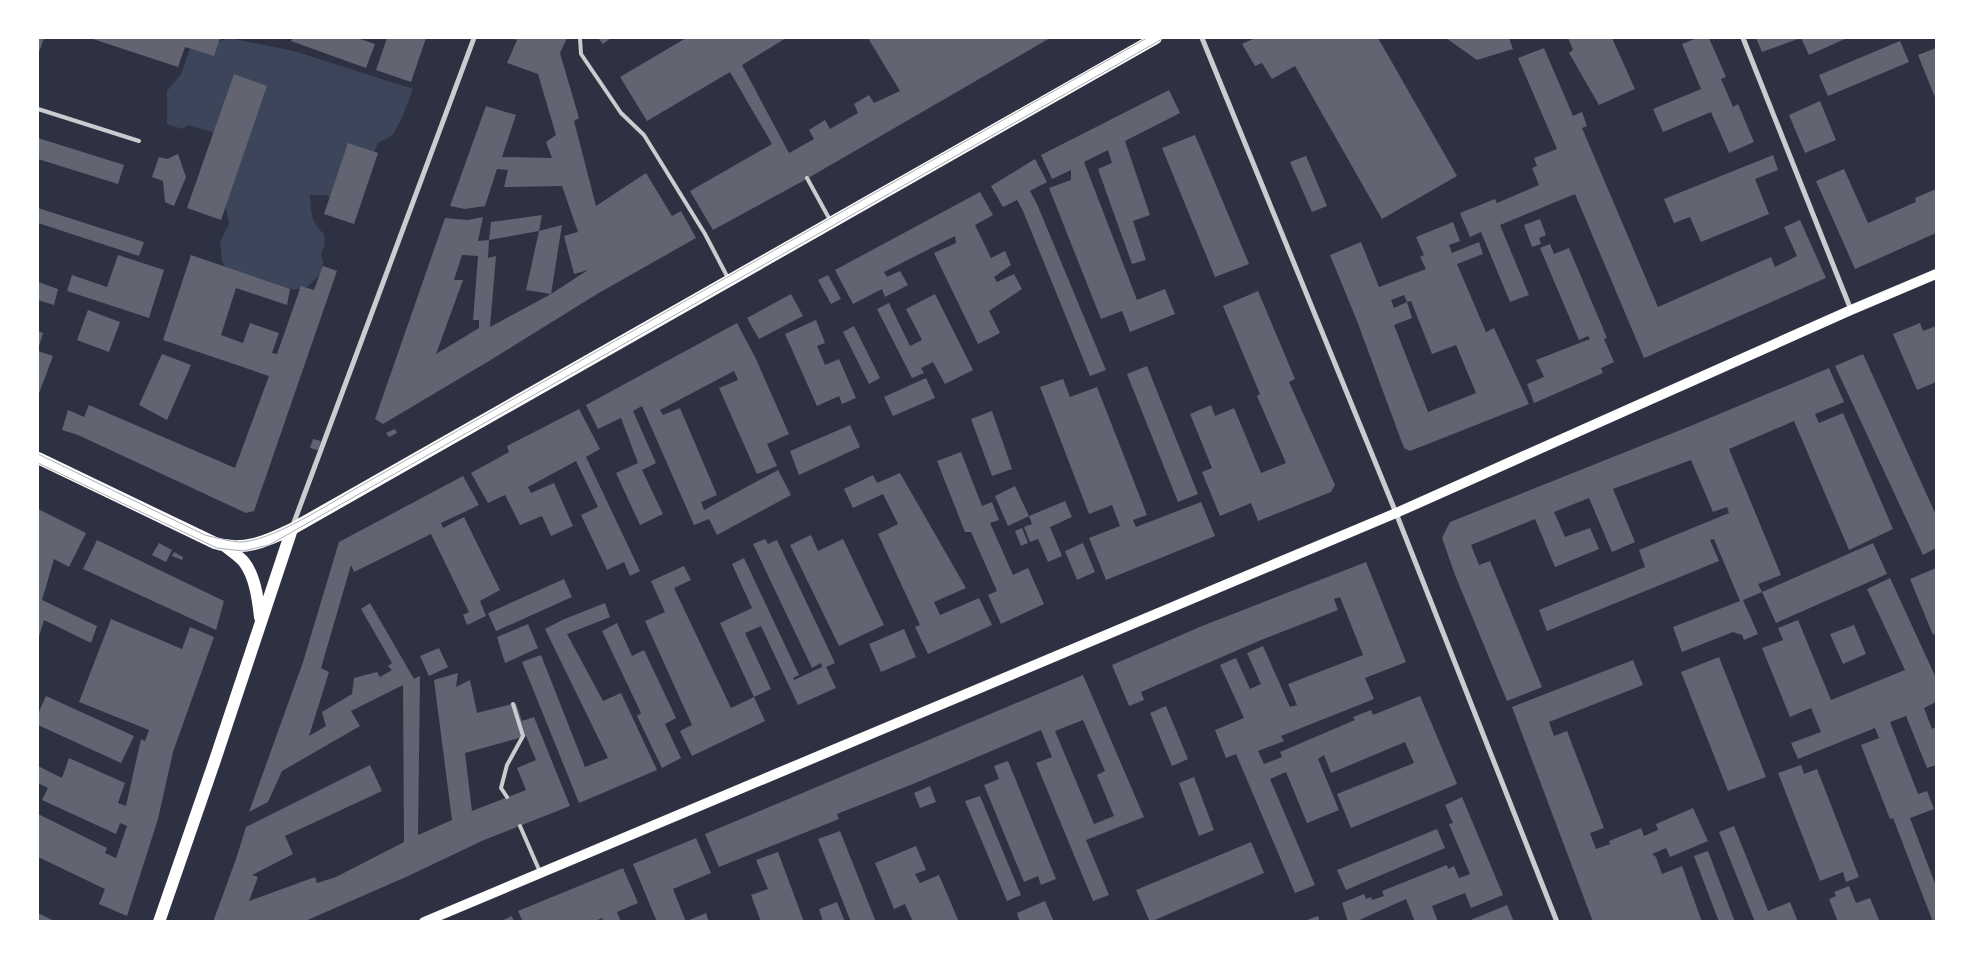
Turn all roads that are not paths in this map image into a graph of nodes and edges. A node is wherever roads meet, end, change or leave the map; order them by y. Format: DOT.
graph roads {
  1 [pos="474,38"];
  2 [pos="580,38"];
  3 [pos="1156,38"];
  4 [pos="1202,38"];
  5 [pos="1743,38"];
  6 [pos="38,109"];
  7 [pos="139,141"];
  8 [pos="807,178"];
  9 [pos="832,222"];
  10 [pos="1936,274"];
  11 [pos="729,280"];
  12 [pos="1851,310"];
  13 [pos="38,458"];
  14 [pos="1396,513"];
  15 [pos="292,529"];
  16 [pos="225,546"];
  17 [pos="260,622"];
  18 [pos="513,704"];
  19 [pos="507,797"];
  20 [pos="520,826"];
  21 [pos="540,872"];
  22 [pos="159,922"];
  23 [pos="424,922"];
  24 [pos="1557,922"];
  1 -- 15 [label="street"];
  2 -- 11 [label="lane"];
  3 -- 9 [label="main road"];
  4 -- 14 [label="street"];
  5 -- 12 [label="street"];
  6 -- 7 [label="lane"];
  8 -- 9 [label="lane"];
  9 -- 11 [label="main road"];
  10 -- 12 [label="main road"];
  11 -- 15 [label="main road"];
  12 -- 14 [label="main road"];
  13 -- 16 [label="main road"];
  14 -- 21 [label="main road"];
  14 -- 24 [label="street"];
  15 -- 16 [label="main road"];
  15 -- 17 [label="main road"];
  16 -- 17 [label="main road"];
  17 -- 22 [label="main road"];
  18 -- 19 [label="lane"];
  20 -- 21 [label="lane"];
  21 -- 23 [label="main road"];
}
